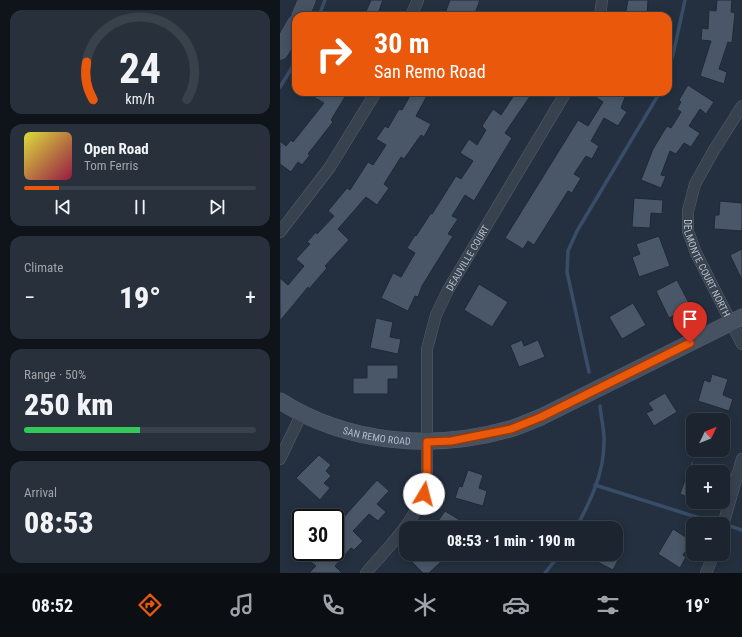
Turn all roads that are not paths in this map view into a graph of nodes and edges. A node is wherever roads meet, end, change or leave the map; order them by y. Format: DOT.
graph roads {
  1 [pos="307,0"];
  2 [pos="418,0"];
  3 [pos="602,0"];
  4 [pos="302,12"];
  5 [pos="413,12"];
  6 [pos="600,12"];
  7 [pos="292,30"];
  8 [pos="280,51"];
  9 [pos="374,96"];
  10 [pos="564,96"];
  11 [pos="742,106"];
  12 [pos="280,232"];
  13 [pos="737,320"];
  14 [pos="742,344"];
  15 [pos="280,401"];
  16 [pos="302,413"];
  17 [pos="427,442"];
  18 [pos="280,459"];
  19 [pos="742,459"];
  20 [pos="725,517"];
  21 [pos="711,561"];
  22 [pos="366,573"];
  23 [pos="706,573"];
  1 -- 4 [label="street"];
  2 -- 5 [label="street"];
  3 -- 6 [label="street"];
  7 -- 8 [label="street"];
  9 -- 12 [label="street"];
  10 -- 17 [label="street, DEAUVILLE COURT"];
  11 -- 13 [label="street, DELMONTE COURT NORTH"];
  13 -- 14 [label="street, DELMONTE COURT NORTH"];
  13 -- 17 [label="street, SAN REMO ROAD"];
  15 -- 16 [label="street, SAN REMO ROAD"];
  16 -- 17 [label="street, SAN REMO ROAD"];
  16 -- 18 [label="street"];
  17 -- 22 [label="street, DEAUVILLE COURT"];
  19 -- 20 [label="street"];
  21 -- 23 [label="street"];
}
